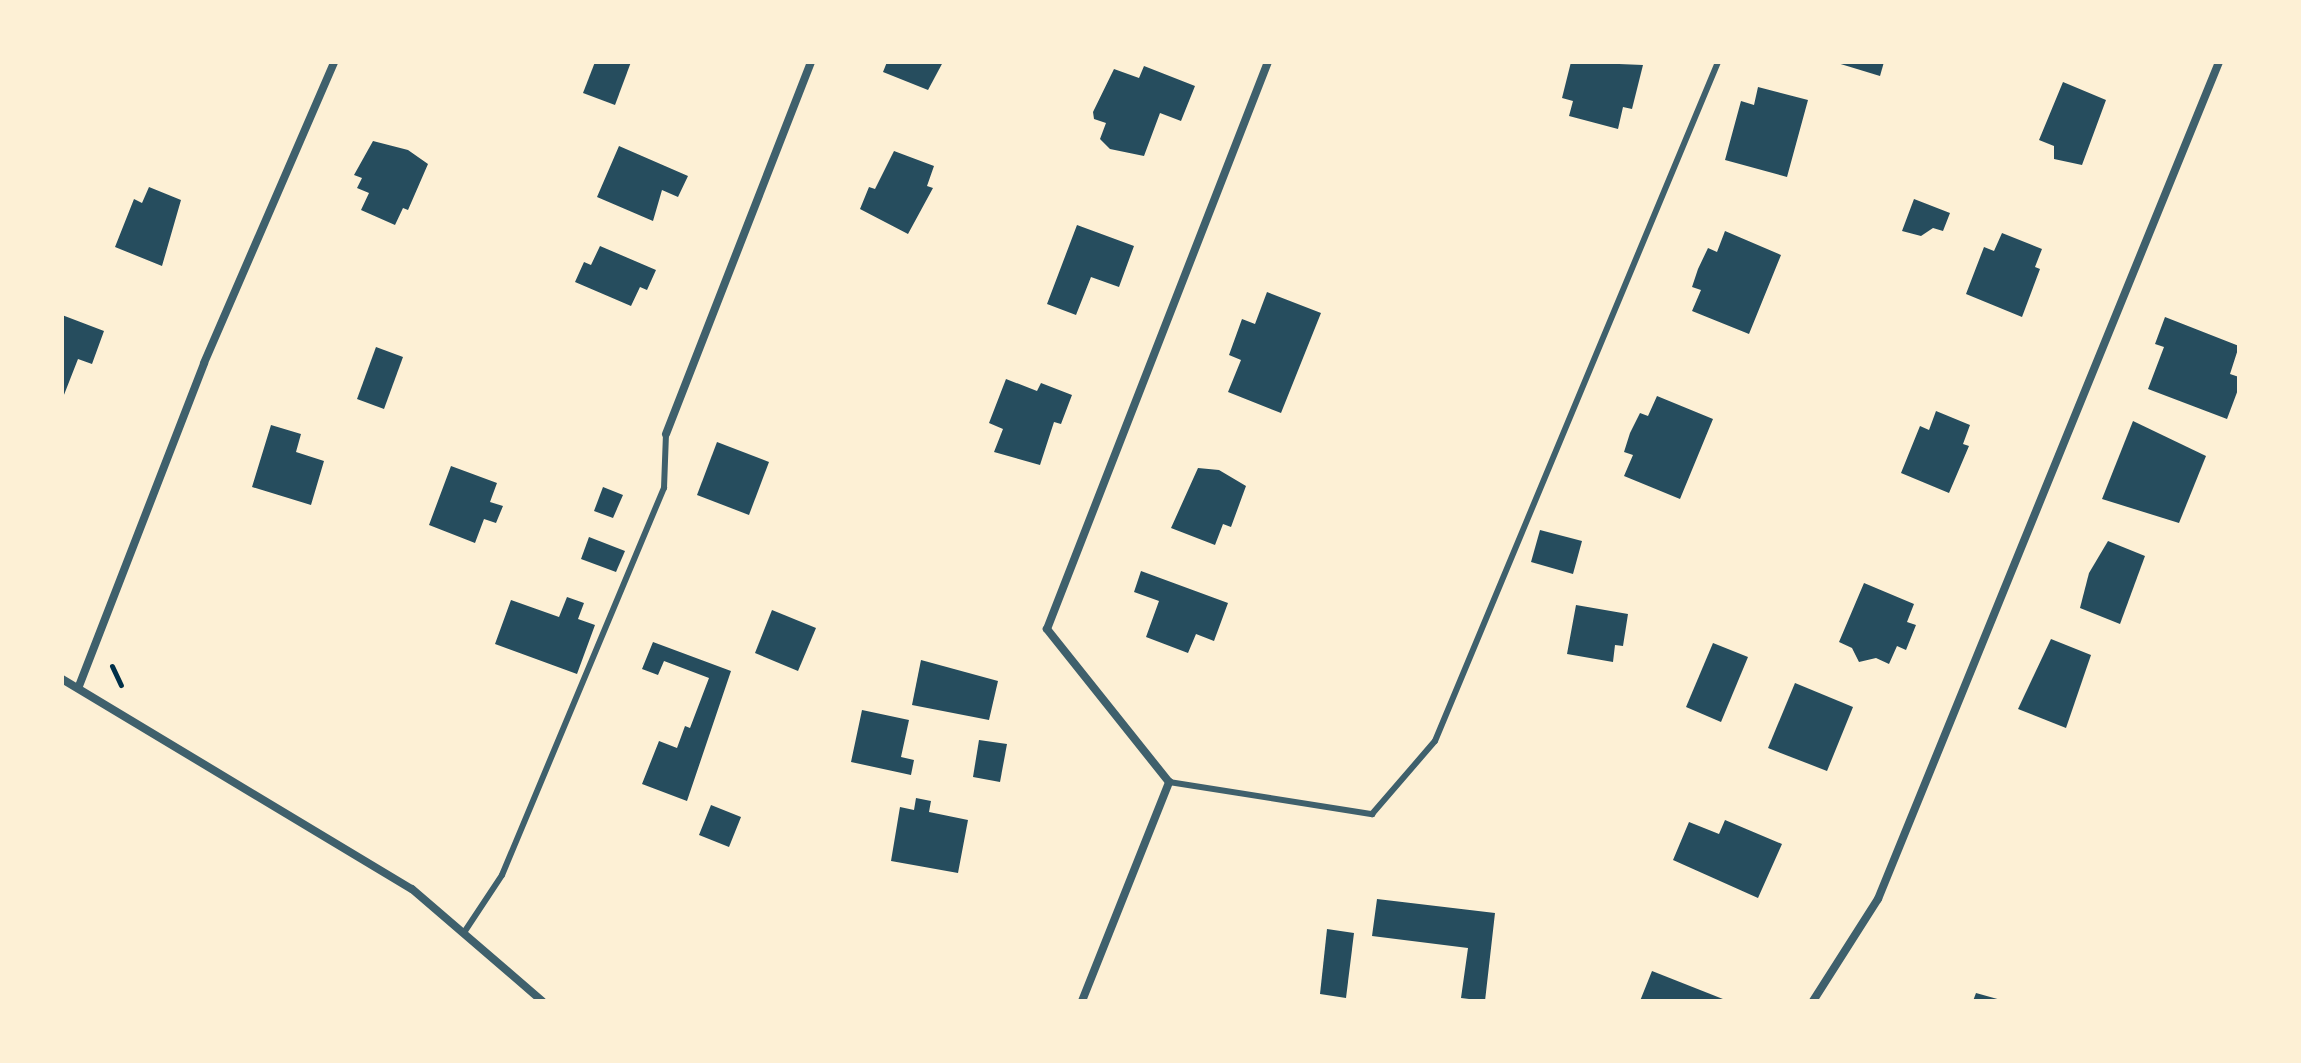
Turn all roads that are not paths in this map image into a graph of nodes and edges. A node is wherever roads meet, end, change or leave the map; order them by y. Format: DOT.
graph roads {
  1 [pos="334,62"];
  2 [pos="811,62"];
  3 [pos="1268,62"];
  4 [pos="1718,62"];
  5 [pos="2219,62"];
  6 [pos="666,434"];
  7 [pos="62,679"];
  8 [pos="79,686"];
  9 [pos="1169,782"];
  10 [pos="465,931"];
  11 [pos="542,1001"];
  12 [pos="1082,1001"];
  13 [pos="1813,1001"];
  1 -- 8 [label="street"];
  2 -- 6 [label="street"];
  3 -- 9 [label="street"];
  4 -- 9 [label="lane"];
  5 -- 13 [label="street"];
  6 -- 10 [label="lane"];
  7 -- 8 [label="street"];
  8 -- 10 [label="street"];
  9 -- 12 [label="street"];
  10 -- 11 [label="street"];
}
